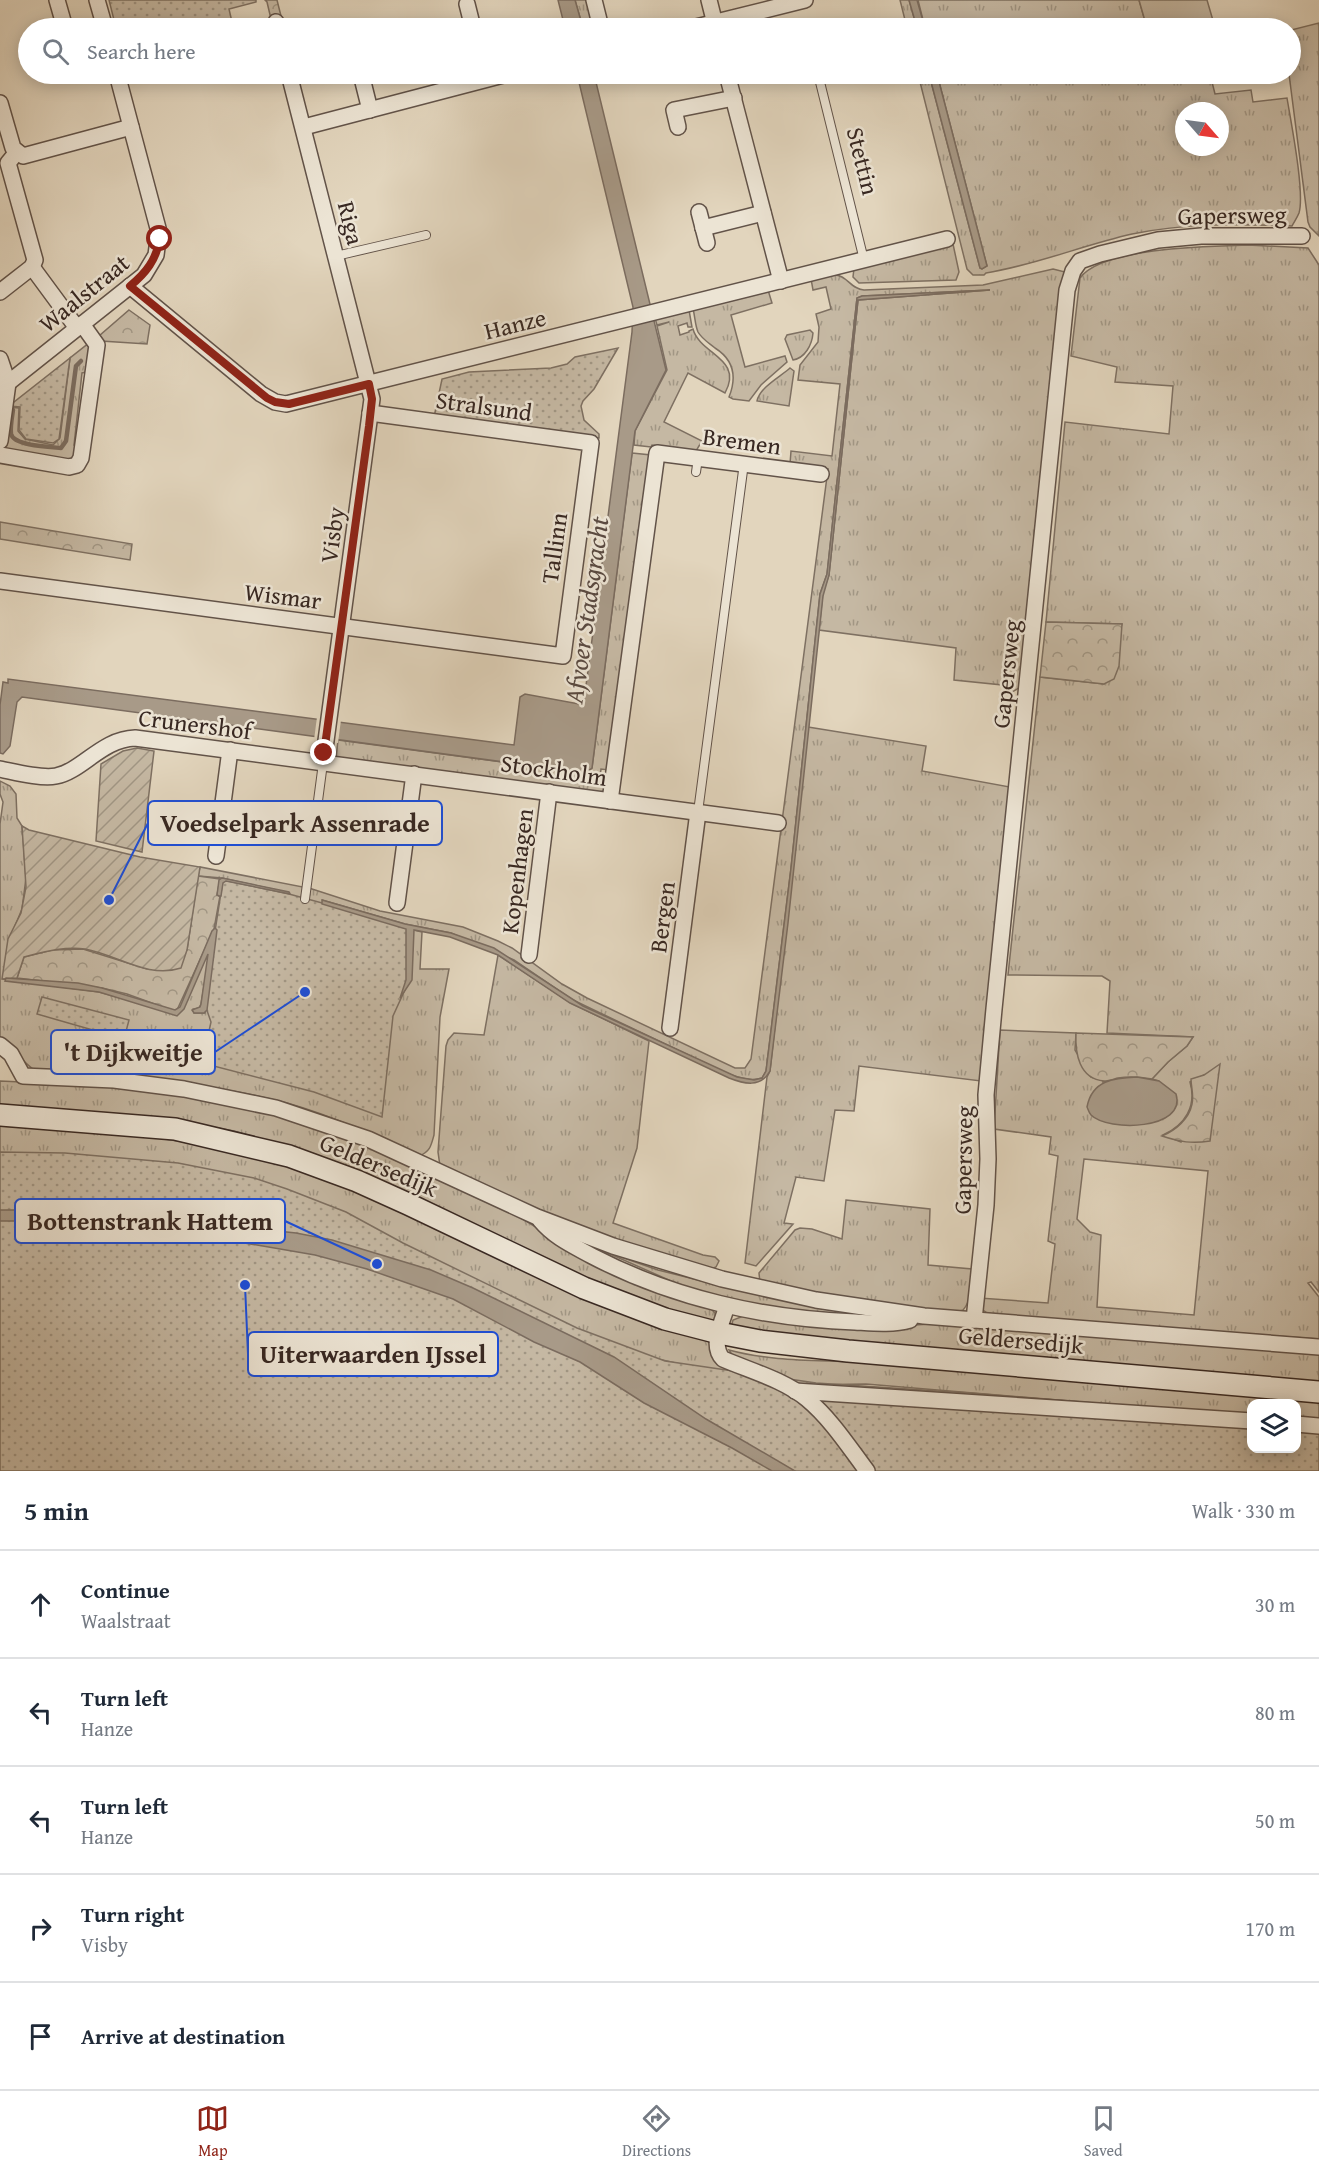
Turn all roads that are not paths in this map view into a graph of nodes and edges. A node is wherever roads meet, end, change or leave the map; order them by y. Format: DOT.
graph roads {
  1 [pos="57,0"];
  2 [pos="97,0"];
  3 [pos="594,0"];
  4 [pos="709,0"];
  5 [pos="805,0"];
  6 [pos="467,4"];
  7 [pos="62,18"];
  8 [pos="102,18"];
  9 [pos="470,18"];
  10 [pos="598,18"];
  11 [pos="713,18"];
  12 [pos="743,18"];
  13 [pos="120,84"];
  14 [pos="292,84"];
  15 [pos="364,84"];
  16 [pos="458,84"];
  17 [pos="730,84"];
  18 [pos="820,84"];
  19 [pos="734,98"];
  20 [pos="0,103"];
  21 [pos="370,110"];
  22 [pos="304,126"];
  23 [pos="131,127"];
  24 [pos="678,127"];
  25 [pos="17,152"];
  26 [pos="699,212"];
  27 [pos="763,213"];
  28 [pos="426,235"];
  29 [pos="1302,237"];
  30 [pos="947,239"];
  31 [pos="336,256"];
  32 [pos="864,260"];
  33 [pos="32,267"];
  34 [pos="781,281"];
  35 [pos="130,286"];
  36 [pos="0,292"];
  37 [pos="79,326"];
  38 [pos="0,359"];
  39 [pos="369,384"];
  40 [pos="4,385"];
  41 [pos="370,413"];
  42 [pos="0,441"];
  43 [pos="591,443"];
  44 [pos="0,456"];
  45 [pos="744,463"];
  46 [pos="821,474"];
  47 [pos="0,581"];
  48 [pos="342,626"];
  49 [pos="560,655"];
  50 [pos="230,750"];
  51 [pos="324,758"];
  52 [pos="0,770"];
  53 [pos="414,774"];
  54 [pos="549,792"];
  55 [pos="610,801"];
  56 [pos="698,812"];
  57 [pos="778,823"];
  58 [pos="216,856"];
  59 [pos="305,898"];
  60 [pos="397,903"];
  61 [pos="529,956"];
  62 [pos="670,1028"];
  63 [pos="0,1046"];
  64 [pos="0,1115"];
  65 [pos="537,1217"];
  66 [pos="727,1306"];
  67 [pos="924,1316"];
  68 [pos="974,1320"];
  69 [pos="719,1333"];
  70 [pos="1319,1347"];
  71 [pos="795,1391"];
  72 [pos="1319,1392"];
  73 [pos="1247,1421"];
  74 [pos="1301,1424"];
  75 [pos="1319,1425"];
  76 [pos="867,1471"];
  1 -- 7 [label="street"];
  2 -- 8 [label="street"];
  3 -- 10 [label="street"];
  4 -- 11 [label="street"];
  5 -- 12 [label="street"];
  6 -- 9 [label="street"];
  13 -- 23 [label="street, Waalstraat"];
  14 -- 22 [label="street, Riga"];
  15 -- 21 [label="street"];
  16 -- 21 [label="street"];
  17 -- 19 [label="street"];
  18 -- 32 [label="lane, Stettin"];
  19 -- 24 [label="street"];
  19 -- 27 [label="street"];
  20 -- 25 [label="street"];
  21 -- 22 [label="street"];
  22 -- 31 [label="street, Riga"];
  23 -- 25 [label="street"];
  23 -- 35 [label="street, Waalstraat"];
  25 -- 33 [label="street"];
  26 -- 27 [label="street"];
  27 -- 34 [label="street"];
  28 -- 31 [label="lane"];
  29 -- 68 [label="street, Gapersweg"];
  30 -- 32 [label="street, Hanze"];
  31 -- 39 [label="street, Riga"];
  32 -- 34 [label="street, Hanze"];
  33 -- 36 [label="street"];
  33 -- 37 [label="street"];
  34 -- 39 [label="street, Hanze"];
  35 -- 37 [label="street, Waalstraat"];
  35 -- 39 [label="street, Hanze"];
  37 -- 40 [label="street, Waalstraat"];
  37 -- 44 [label="street"];
  38 -- 40 [label="street"];
  39 -- 41 [label="street, Visby"];
  40 -- 42 [label="street"];
  41 -- 43 [label="street, Stralsund"];
  41 -- 48 [label="street, Visby"];
  43 -- 49 [label="street, Tallinn"];
  45 -- 46 [label="street, Bremen"];
  45 -- 55 [label="street, Bremen"];
  45 -- 56 [label="lane"];
  47 -- 48 [label="street, Wismar"];
  48 -- 49 [label="street, Wismar"];
  48 -- 51 [label="street, Visby"];
  50 -- 51 [label="street, Crunershof"];
  50 -- 52 [label="street, Crunershof"];
  50 -- 58 [label="street"];
  51 -- 53 [label="street, Stockholm"];
  51 -- 59 [label="lane"];
  53 -- 54 [label="street, Stockholm"];
  53 -- 60 [label="street"];
  54 -- 55 [label="street, Stockholm"];
  54 -- 61 [label="street, Kopenhagen"];
  55 -- 56 [label="street, Stockholm"];
  56 -- 57 [label="street, Stockholm"];
  56 -- 62 [label="street, Bergen"];
  63 -- 65 [label="street, Geldersedijk"];
  64 -- 69 [label="main road, Geldersedijk"];
  65 -- 66 [label="street, Geldersedijk"];
  65 -- 67 [label="street, Geldersedijk"];
  66 -- 67 [label="street, Geldersedijk"];
  66 -- 69 [label="street"];
  67 -- 68 [label="street, Geldersedijk"];
  68 -- 70 [label="street, Geldersedijk"];
  69 -- 71 [label="street"];
  69 -- 72 [label="main road, Geldersedijk"];
  71 -- 73 [label="street"];
  71 -- 76 [label="street"];
  74 -- 75 [label="street"];
}
